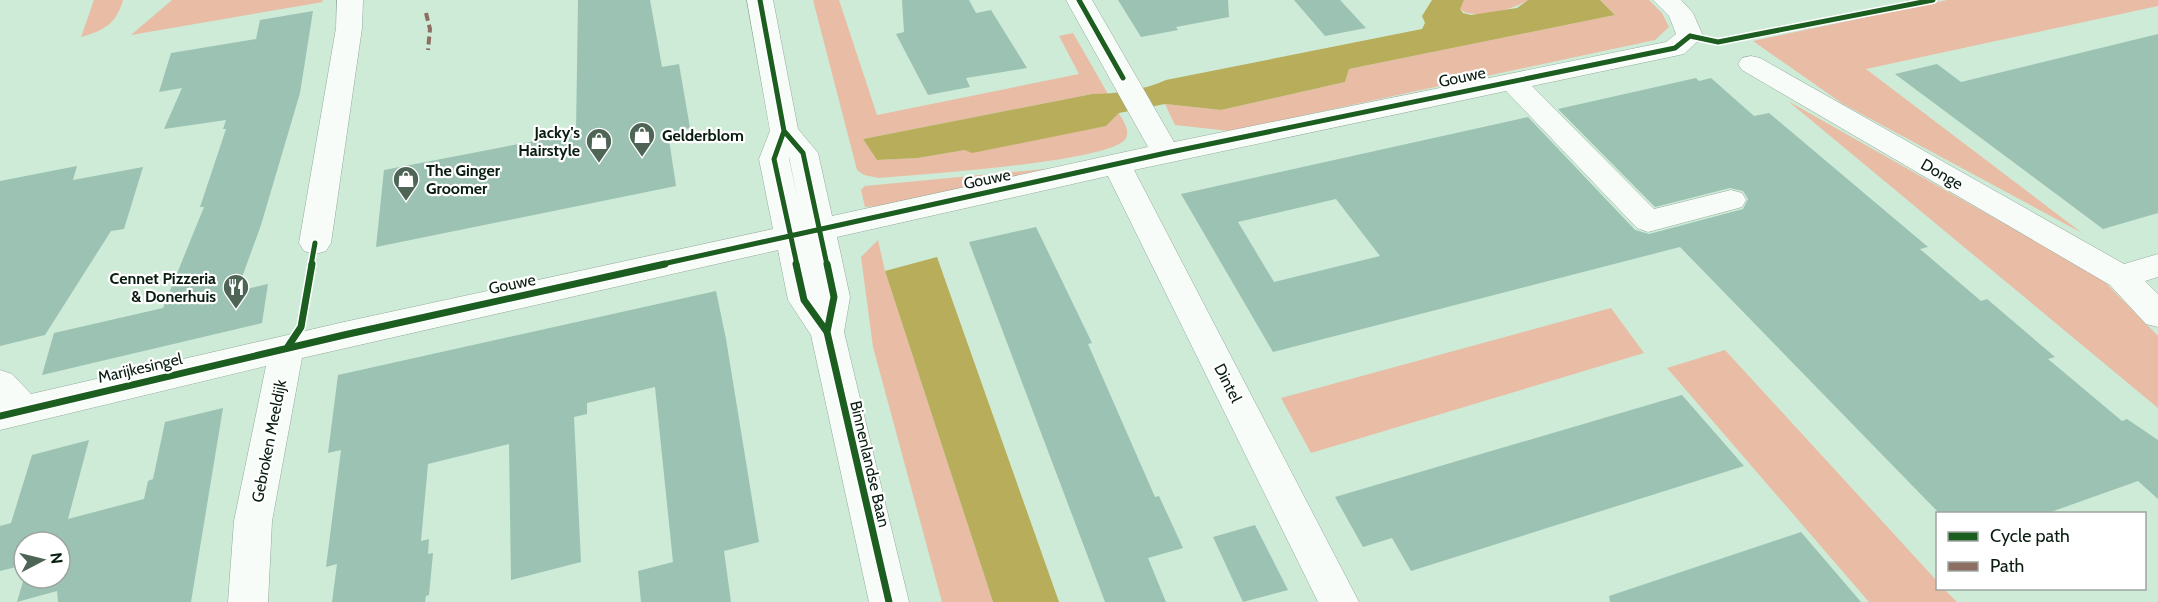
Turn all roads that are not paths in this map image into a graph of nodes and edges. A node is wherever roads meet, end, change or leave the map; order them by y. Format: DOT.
graph roads {
  1 [pos="350,0"];
  2 [pos="760,0"];
  3 [pos="1079,0"];
  4 [pos="1666,0"];
  5 [pos="1751,64"];
  6 [pos="1512,81"];
  7 [pos="1166,153"];
  8 [pos="1117,165"];
  9 [pos="1731,200"];
  10 [pos="805,233"];
  11 [pos="315,243"];
  12 [pos="2158,265"];
  13 [pos="2121,277"];
  14 [pos="2158,315"];
  15 [pos="287,348"];
  16 [pos="0,384"];
  17 [pos="12,413"];
  18 [pos="248,602"];
  19 [pos="889,602"];
  20 [pos="1339,602"];
  1 -- 11 [label="street"];
  2 -- 10 [label="street, Binnenlandse Baan"];
  3 -- 7 [label="street"];
  4 -- 6 [label="street, Gouwe"];
  5 -- 13 [label="street, Donge"];
  6 -- 7 [label="street, Gouwe"];
  6 -- 9 [label="street"];
  7 -- 8 [label="street, Gouwe"];
  8 -- 10 [label="street, Gouwe"];
  8 -- 20 [label="street, Dintel"];
  10 -- 15 [label="street, Gouwe"];
  10 -- 19 [label="street, Binnenlandse Baan"];
  12 -- 13 [label="street"];
  13 -- 14 [label="street, Donge"];
  15 -- 17 [label="street, Marijkesingel"];
  15 -- 18 [label="street, Gebroken Meeldijk"];
  16 -- 17 [label="street, Marijkesingel"];
}
